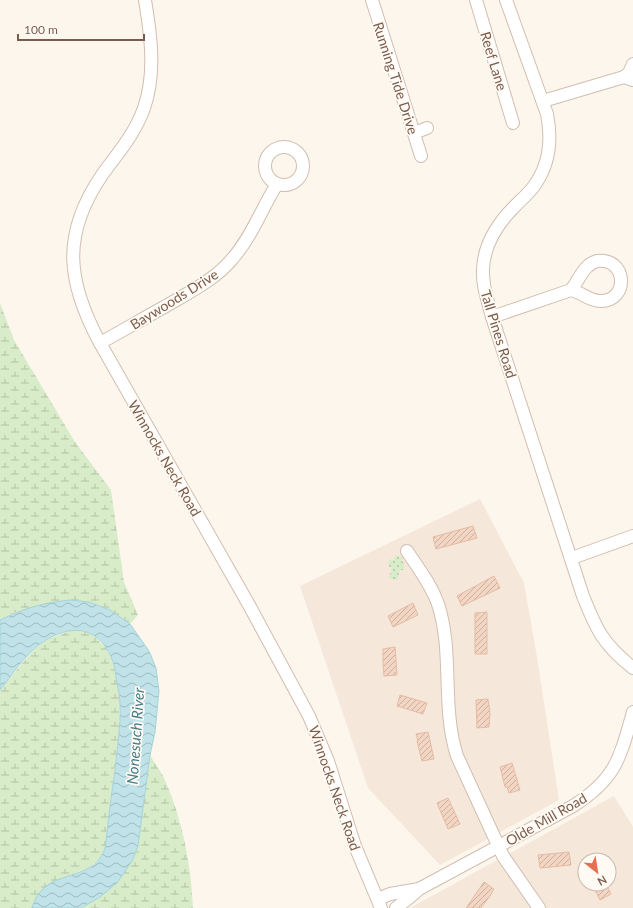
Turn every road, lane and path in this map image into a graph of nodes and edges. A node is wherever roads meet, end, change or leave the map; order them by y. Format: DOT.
graph roads {
  1 [pos="145,0"];
  2 [pos="372,0"];
  3 [pos="476,0"];
  4 [pos="506,0"];
  5 [pos="633,64"];
  6 [pos="628,78"];
  7 [pos="543,101"];
  8 [pos="512,122"];
  9 [pos="427,128"];
  10 [pos="414,133"];
  11 [pos="421,156"];
  12 [pos="277,184"];
  13 [pos="571,290"];
  14 [pos="492,317"];
  15 [pos="100,343"];
  16 [pos="633,536"];
  17 [pos="407,551"];
  18 [pos="572,558"];
  19 [pos="633,668"];
  20 [pos="633,712"];
  21 [pos="499,846"];
  22 [pos="418,889"];
  23 [pos="379,904"];
  24 [pos="396,908"];
  25 [pos="539,908"];
  1 -- 15 [label="street, Winnocks Neck Road"];
  2 -- 10 [label="street, Running Tide Drive"];
  3 -- 8 [label="street, Reef Lane"];
  4 -- 7 [label="street, Tall Pines Road"];
  5 -- 6 [label="street"];
  6 -- 7 [label="street"];
  7 -- 14 [label="street, Tall Pines Road"];
  9 -- 10 [label="street"];
  10 -- 11 [label="street, Running Tide Drive"];
  12 -- 15 [label="street, Baywoods Drive"];
  13 -- 14 [label="street"];
  14 -- 18 [label="street, Tall Pines Road"];
  15 -- 23 [label="street, Winnocks Neck Road"];
  16 -- 18 [label="street"];
  17 -- 21 [label="street"];
  18 -- 19 [label="street, Tall Pines Road"];
  20 -- 21 [label="street, Olde Mill Road"];
  21 -- 22 [label="street, Olde Mill Road"];
  21 -- 25 [label="street"];
  22 -- 23 [label="street, Olde Mill Road"];
  22 -- 24 [label="street, Olde Mill Road"];
}
